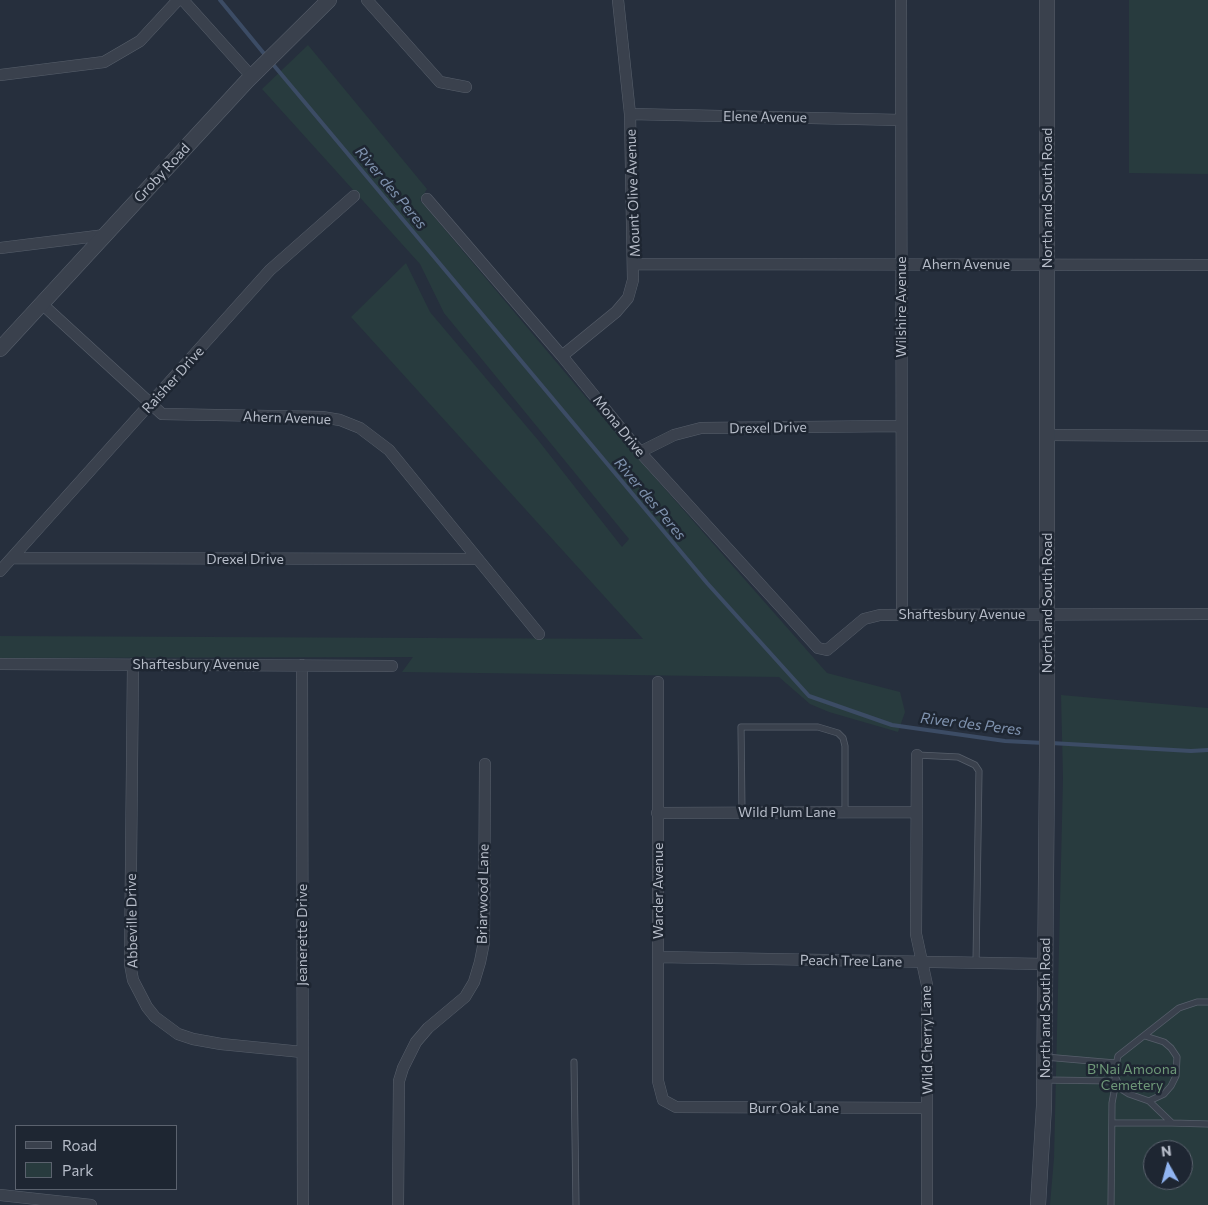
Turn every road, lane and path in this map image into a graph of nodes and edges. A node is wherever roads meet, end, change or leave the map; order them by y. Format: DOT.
graph roads {
  1 [pos="178,0"];
  2 [pos="183,0"];
  3 [pos="329,0"];
  4 [pos="367,0"];
  5 [pos="618,0"];
  6 [pos="901,0"];
  7 [pos="1047,0"];
  8 [pos="255,73"];
  9 [pos="0,76"];
  10 [pos="466,87"];
  11 [pos="630,114"];
  12 [pos="901,120"];
  13 [pos="354,196"];
  14 [pos="427,199"];
  15 [pos="105,235"];
  16 [pos="0,248"];
  17 [pos="635,264"];
  18 [pos="1048,264"];
  19 [pos="1208,264"];
  20 [pos="901,265"];
  21 [pos="42,304"];
  22 [pos="0,349"];
  23 [pos="562,356"];
  24 [pos="151,406"];
  25 [pos="901,426"];
  26 [pos="1047,435"];
  27 [pos="1208,436"];
  28 [pos="640,452"];
  29 [pos="12,558"];
  30 [pos="478,559"];
  31 [pos="0,571"];
  32 [pos="902,614"];
  33 [pos="1046,614"];
  34 [pos="1208,614"];
  35 [pos="539,634"];
  36 [pos="818,648"];
  37 [pos="0,664"];
  38 [pos="133,664"];
  39 [pos="302,665"];
  40 [pos="392,666"];
  41 [pos="658,682"];
  42 [pos="917,755"];
  43 [pos="485,764"];
  44 [pos="845,812"];
  45 [pos="916,812"];
  46 [pos="657,813"];
  47 [pos="742,813"];
  48 [pos="658,957"];
  49 [pos="923,962"];
  50 [pos="976,963"];
  51 [pos="1044,964"];
  52 [pos="1208,1002"];
  53 [pos="1145,1036"];
  54 [pos="302,1052"];
  55 [pos="1044,1057"];
  56 [pos="574,1062"];
  57 [pos="1115,1062"];
  58 [pos="1044,1080"];
  59 [pos="1116,1082"];
  60 [pos="663,1100"];
  61 [pos="1149,1101"];
  62 [pos="928,1108"];
  63 [pos="1112,1123"];
  64 [pos="1172,1123"];
  65 [pos="1208,1124"];
  66 [pos="0,1195"];
  67 [pos="20,1201"];
  68 [pos="91,1205"];
  69 [pos="303,1205"];
  70 [pos="398,1205"];
  71 [pos="576,1205"];
  72 [pos="927,1205"];
  73 [pos="1038,1205"];
  74 [pos="1111,1205"];
  1 -- 9 [label="street"];
  2 -- 8 [label="street"];
  3 -- 8 [label="street, Groby Road"];
  4 -- 10 [label="street"];
  5 -- 11 [label="street, Mount Olive Avenue"];
  6 -- 12 [label="street, Wilshire Avenue"];
  7 -- 18 [label="street, North and South Road"];
  8 -- 15 [label="street, Groby Road"];
  11 -- 12 [label="street, Elene Avenue"];
  11 -- 17 [label="street, Mount Olive Avenue"];
  12 -- 20 [label="street, Wilshire Avenue"];
  13 -- 24 [label="street, Raisher Drive"];
  14 -- 23 [label="street, Mona Drive"];
  15 -- 16 [label="street"];
  15 -- 21 [label="street, Groby Road"];
  17 -- 20 [label="street, Ahern Avenue"];
  17 -- 23 [label="street, Mount Olive Avenue"];
  18 -- 19 [label="street, Ahern Avenue"];
  18 -- 20 [label="street, Ahern Avenue"];
  18 -- 26 [label="street, North and South Road"];
  20 -- 25 [label="street, Wilshire Avenue"];
  21 -- 22 [label="street, Groby Road"];
  21 -- 24 [label="street, Ahern Avenue"];
  23 -- 28 [label="street, Mona Drive"];
  24 -- 29 [label="street, Raisher Drive"];
  24 -- 30 [label="street, Ahern Avenue"];
  25 -- 28 [label="street, Drexel Drive"];
  25 -- 32 [label="street, Wilshire Avenue"];
  26 -- 27 [label="street"];
  26 -- 33 [label="street, North and South Road"];
  28 -- 36 [label="street, Mona Drive"];
  29 -- 30 [label="street, Drexel Drive"];
  29 -- 31 [label="street, Raisher Drive"];
  30 -- 35 [label="street, Ahern Avenue"];
  32 -- 33 [label="street, Shaftesbury Avenue"];
  32 -- 36 [label="street, Shaftesbury Avenue"];
  33 -- 34 [label="street, Shaftesbury Avenue"];
  33 -- 51 [label="street, North and South Road"];
  37 -- 38 [label="street, Shaftesbury Avenue"];
  38 -- 39 [label="street, Shaftesbury Avenue"];
  38 -- 54 [label="street, Abbeville Drive"];
  39 -- 40 [label="street, Shaftesbury Avenue"];
  39 -- 54 [label="street, Jeanerette Drive"];
  41 -- 46 [label="street, Warder Avenue"];
  42 -- 45 [label="street, Wild Cherry Lane"];
  42 -- 50 [label="lane"];
  43 -- 70 [label="street, Briarwood Lane"];
  44 -- 45 [label="street, Wild Plum Lane"];
  44 -- 47 [label="street, Wild Plum Lane"];
  44 -- 47 [label="lane"];
  45 -- 49 [label="street, Wild Cherry Lane"];
  46 -- 47 [label="street, Wild Plum Lane"];
  46 -- 48 [label="street, Warder Avenue"];
  48 -- 49 [label="street, Peach Tree Lane"];
  48 -- 60 [label="street, Warder Avenue"];
  49 -- 50 [label="street, Peach Tree Lane"];
  49 -- 62 [label="street, Wild Cherry Lane"];
  50 -- 51 [label="street, Peach Tree Lane"];
  51 -- 55 [label="street, North and South Road"];
  52 -- 53 [label="lane"];
  53 -- 57 [label="lane"];
  53 -- 61 [label="lane"];
  54 -- 69 [label="street, Jeanerette Drive"];
  55 -- 57 [label="lane"];
  55 -- 58 [label="street, North and South Road"];
  56 -- 71 [label="lane"];
  57 -- 59 [label="lane"];
  58 -- 59 [label="lane"];
  58 -- 73 [label="street, North and South Road"];
  59 -- 61 [label="lane"];
  59 -- 63 [label="lane"];
  60 -- 62 [label="street, Burr Oak Lane"];
  61 -- 64 [label="lane"];
  62 -- 72 [label="street, Wild Cherry Lane"];
  63 -- 64 [label="lane"];
  63 -- 74 [label="lane"];
  64 -- 65 [label="lane"];
  66 -- 67 [label="street"];
  67 -- 68 [label="street"];
}
